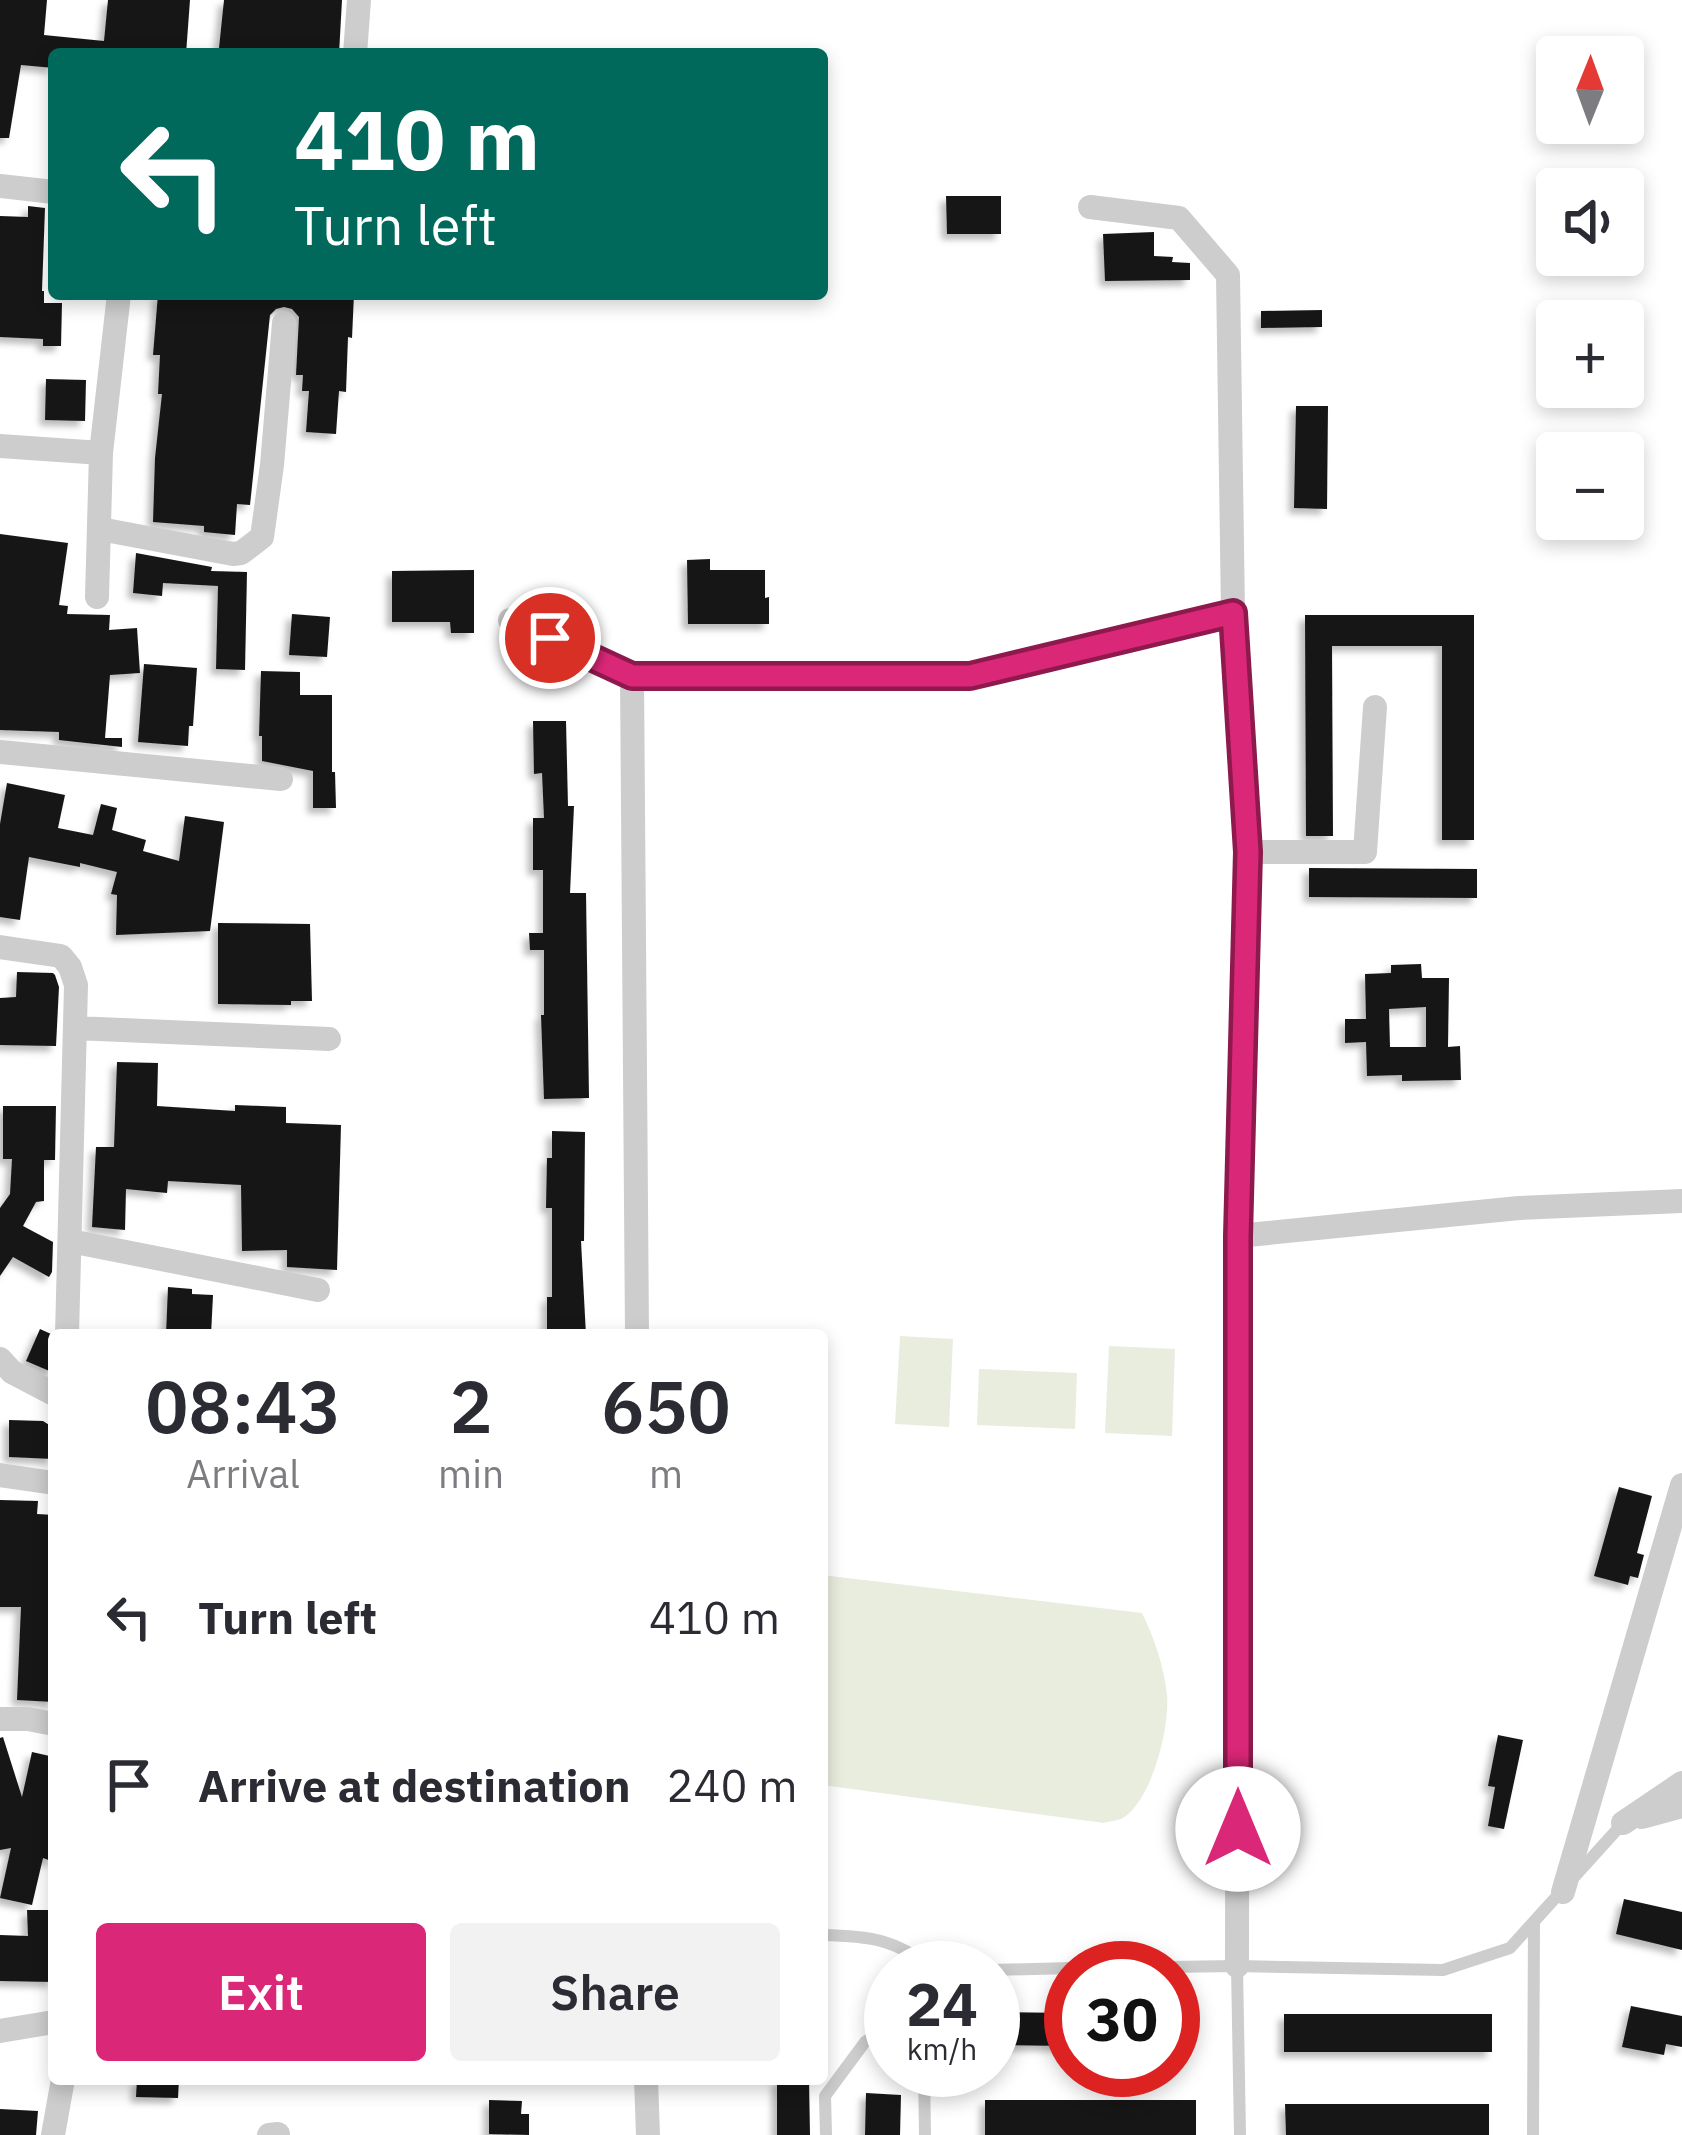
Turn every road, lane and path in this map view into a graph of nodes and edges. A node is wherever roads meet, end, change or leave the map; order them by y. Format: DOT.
graph roads {
  1 [pos="359,0"];
  2 [pos="355,48"];
  3 [pos="0,185"];
  4 [pos="48,191"];
  5 [pos="1090,207"];
  6 [pos="118,300"];
  7 [pos="284,323"];
  8 [pos="0,446"];
  9 [pos="101,453"];
  10 [pos="100,529"];
  11 [pos="97,597"];
  12 [pos="1233,613"];
  13 [pos="510,620"];
  14 [pos="632,676"];
  15 [pos="1376,707"];
  16 [pos="0,752"];
  17 [pos="281,779"];
  18 [pos="1248,852"];
  19 [pos="0,947"];
  20 [pos="75,1028"];
  21 [pos="329,1040"];
  22 [pos="1682,1201"];
  23 [pos="1238,1236"];
  24 [pos="70,1241"];
  25 [pos="318,1291"];
  26 [pos="67,1329"];
  27 [pos="637,1329"];
  28 [pos="0,1359"];
  29 [pos="48,1391"];
  30 [pos="0,1475"];
  31 [pos="48,1482"];
  32 [pos="1682,1485"];
  33 [pos="0,1719"];
  34 [pos="48,1723"];
  35 [pos="1682,1783"];
  36 [pos="1682,1806"];
  37 [pos="1623,1823"];
  38 [pos="1563,1892"];
  39 [pos="1534,1922"];
  40 [pos="828,1935"];
  41 [pos="881,1941"];
  42 [pos="1237,1966"];
  43 [pos="1200,1967"];
  44 [pos="48,2023"];
  45 [pos="0,2031"];
  46 [pos="864,2043"];
  47 [pos="62,2085"];
  48 [pos="646,2085"];
  49 [pos="924,2097"];
  50 [pos="52,2135"];
  51 [pos="648,2135"];
  52 [pos="826,2135"];
  53 [pos="925,2135"];
  54 [pos="1240,2135"];
  55 [pos="1533,2135"];
  1 -- 2 [label="street"];
  3 -- 4 [label="street"];
  5 -- 12 [label="street"];
  6 -- 9 [label="street"];
  7 -- 10 [label="street"];
  8 -- 9 [label="street"];
  9 -- 10 [label="street"];
  10 -- 11 [label="street"];
  12 -- 14 [label="street"];
  12 -- 18 [label="street"];
  13 -- 14 [label="street"];
  14 -- 27 [label="street"];
  15 -- 18 [label="street"];
  16 -- 17 [label="street"];
  18 -- 23 [label="street"];
  19 -- 20 [label="street"];
  20 -- 21 [label="street"];
  20 -- 24 [label="street"];
  22 -- 23 [label="street"];
  23 -- 42 [label="street"];
  24 -- 25 [label="street"];
  24 -- 26 [label="street"];
  28 -- 29 [label="street"];
  30 -- 31 [label="street"];
  32 -- 38 [label="street"];
  33 -- 34 [label="street"];
  35 -- 37 [label="street"];
  36 -- 37 [label="street"];
  37 -- 38 [label="lane"];
  38 -- 39 [label="lane"];
  39 -- 42 [label="lane"];
  39 -- 55 [label="lane"];
  40 -- 41 [label="lane"];
  42 -- 43 [label="lane"];
  42 -- 54 [label="lane"];
  44 -- 45 [label="street"];
  46 -- 52 [label="lane"];
  47 -- 50 [label="street"];
  48 -- 51 [label="street"];
  49 -- 53 [label="lane"];
}
